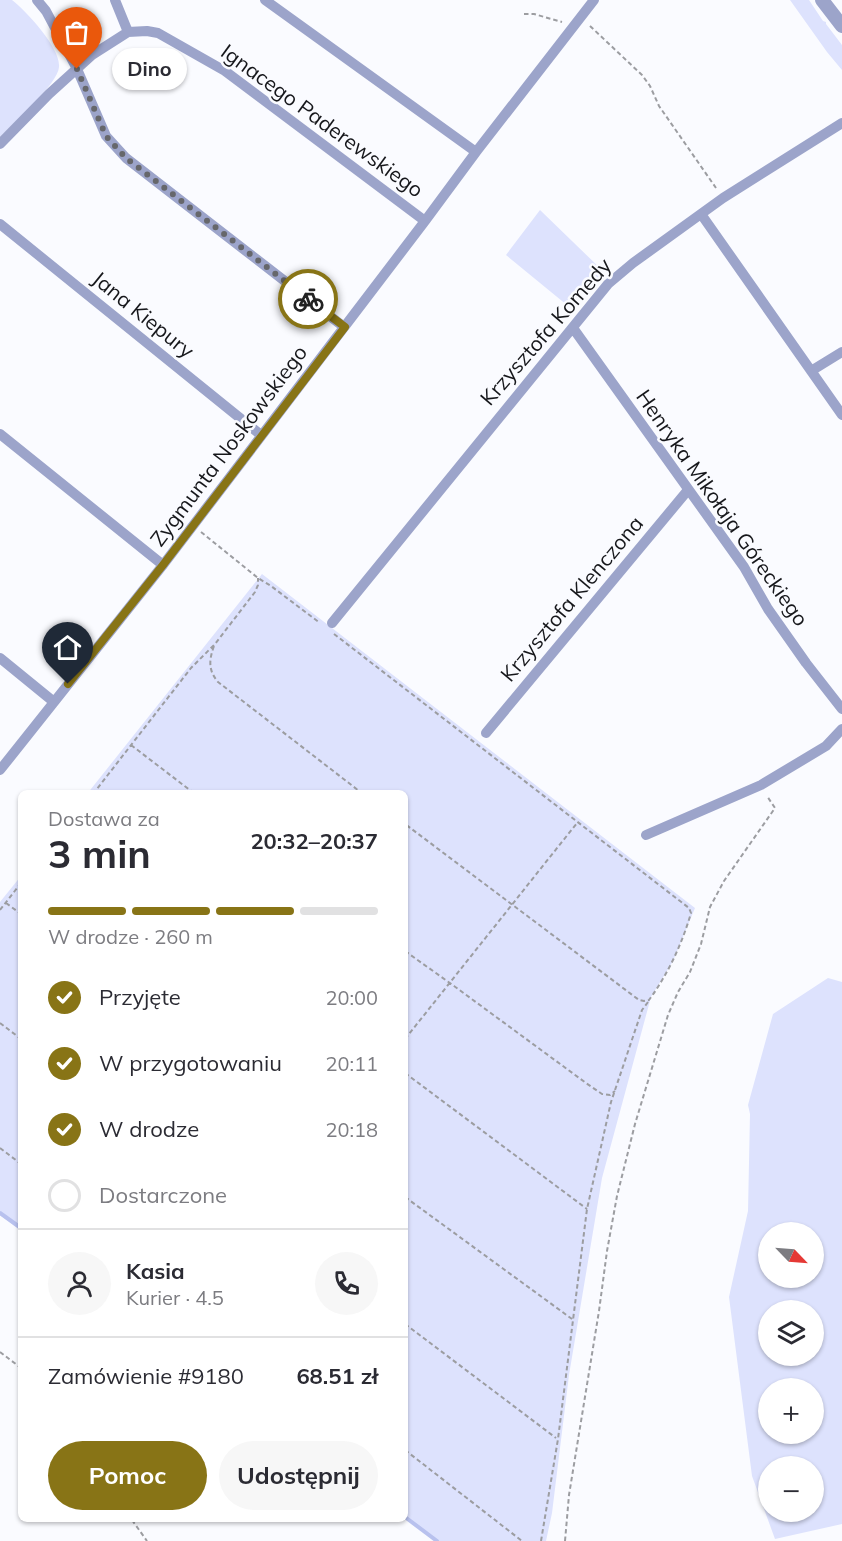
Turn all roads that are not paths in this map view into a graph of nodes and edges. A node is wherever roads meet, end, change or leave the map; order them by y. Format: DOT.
graph roads {
  1 [pos="37,0"];
  2 [pos="115,0"];
  3 [pos="265,0"];
  4 [pos="822,0"];
  5 [pos="591,1"];
  6 [pos="842,26"];
  7 [pos="128,32"];
  8 [pos="77,69"];
  9 [pos="842,123"];
  10 [pos="0,144"];
  11 [pos="476,153"];
  12 [pos="701,214"];
  13 [pos="426,221"];
  14 [pos="0,224"];
  15 [pos="345,327"];
  16 [pos="573,328"];
  17 [pos="842,352"];
  18 [pos="811,371"];
  19 [pos="842,415"];
  20 [pos="0,434"];
  21 [pos="261,435"];
  22 [pos="688,490"];
  23 [pos="163,565"];
  24 [pos="329,625"];
  25 [pos="0,658"];
  26 [pos="54,702"];
  27 [pos="842,709"];
  28 [pos="842,729"];
  29 [pos="486,733"];
  30 [pos="0,770"];
  31 [pos="646,835"];
  1 -- 8 [label="street"];
  2 -- 7 [label="street"];
  3 -- 11 [label="street"];
  4 -- 6 [label="street"];
  5 -- 11 [label="street, Zygmunta Noskowskiego"];
  7 -- 8 [label="street"];
  7 -- 13 [label="street, Ignacego Paderewskiego"];
  8 -- 10 [label="street"];
  8 -- 15 [label="street"];
  9 -- 12 [label="street, Krzysztofa Komedy"];
  11 -- 13 [label="street, Zygmunta Noskowskiego"];
  12 -- 16 [label="street, Krzysztofa Komedy"];
  12 -- 18 [label="street"];
  13 -- 15 [label="street, Zygmunta Noskowskiego"];
  14 -- 21 [label="street, Jana Kiepury"];
  15 -- 21 [label="street, Zygmunta Noskowskiego"];
  16 -- 22 [label="street, Henryka Mikołaja Góreckiego"];
  16 -- 24 [label="street, Krzysztofa Komedy"];
  17 -- 18 [label="street"];
  18 -- 19 [label="street"];
  20 -- 23 [label="street"];
  21 -- 23 [label="street, Zygmunta Noskowskiego"];
  22 -- 27 [label="street, Henryka Mikołaja Góreckiego"];
  22 -- 29 [label="street, Krzysztofa Klenczona"];
  23 -- 26 [label="street, Zygmunta Noskowskiego"];
  25 -- 26 [label="street"];
  26 -- 30 [label="street, Zygmunta Noskowskiego"];
  28 -- 31 [label="street"];
}
